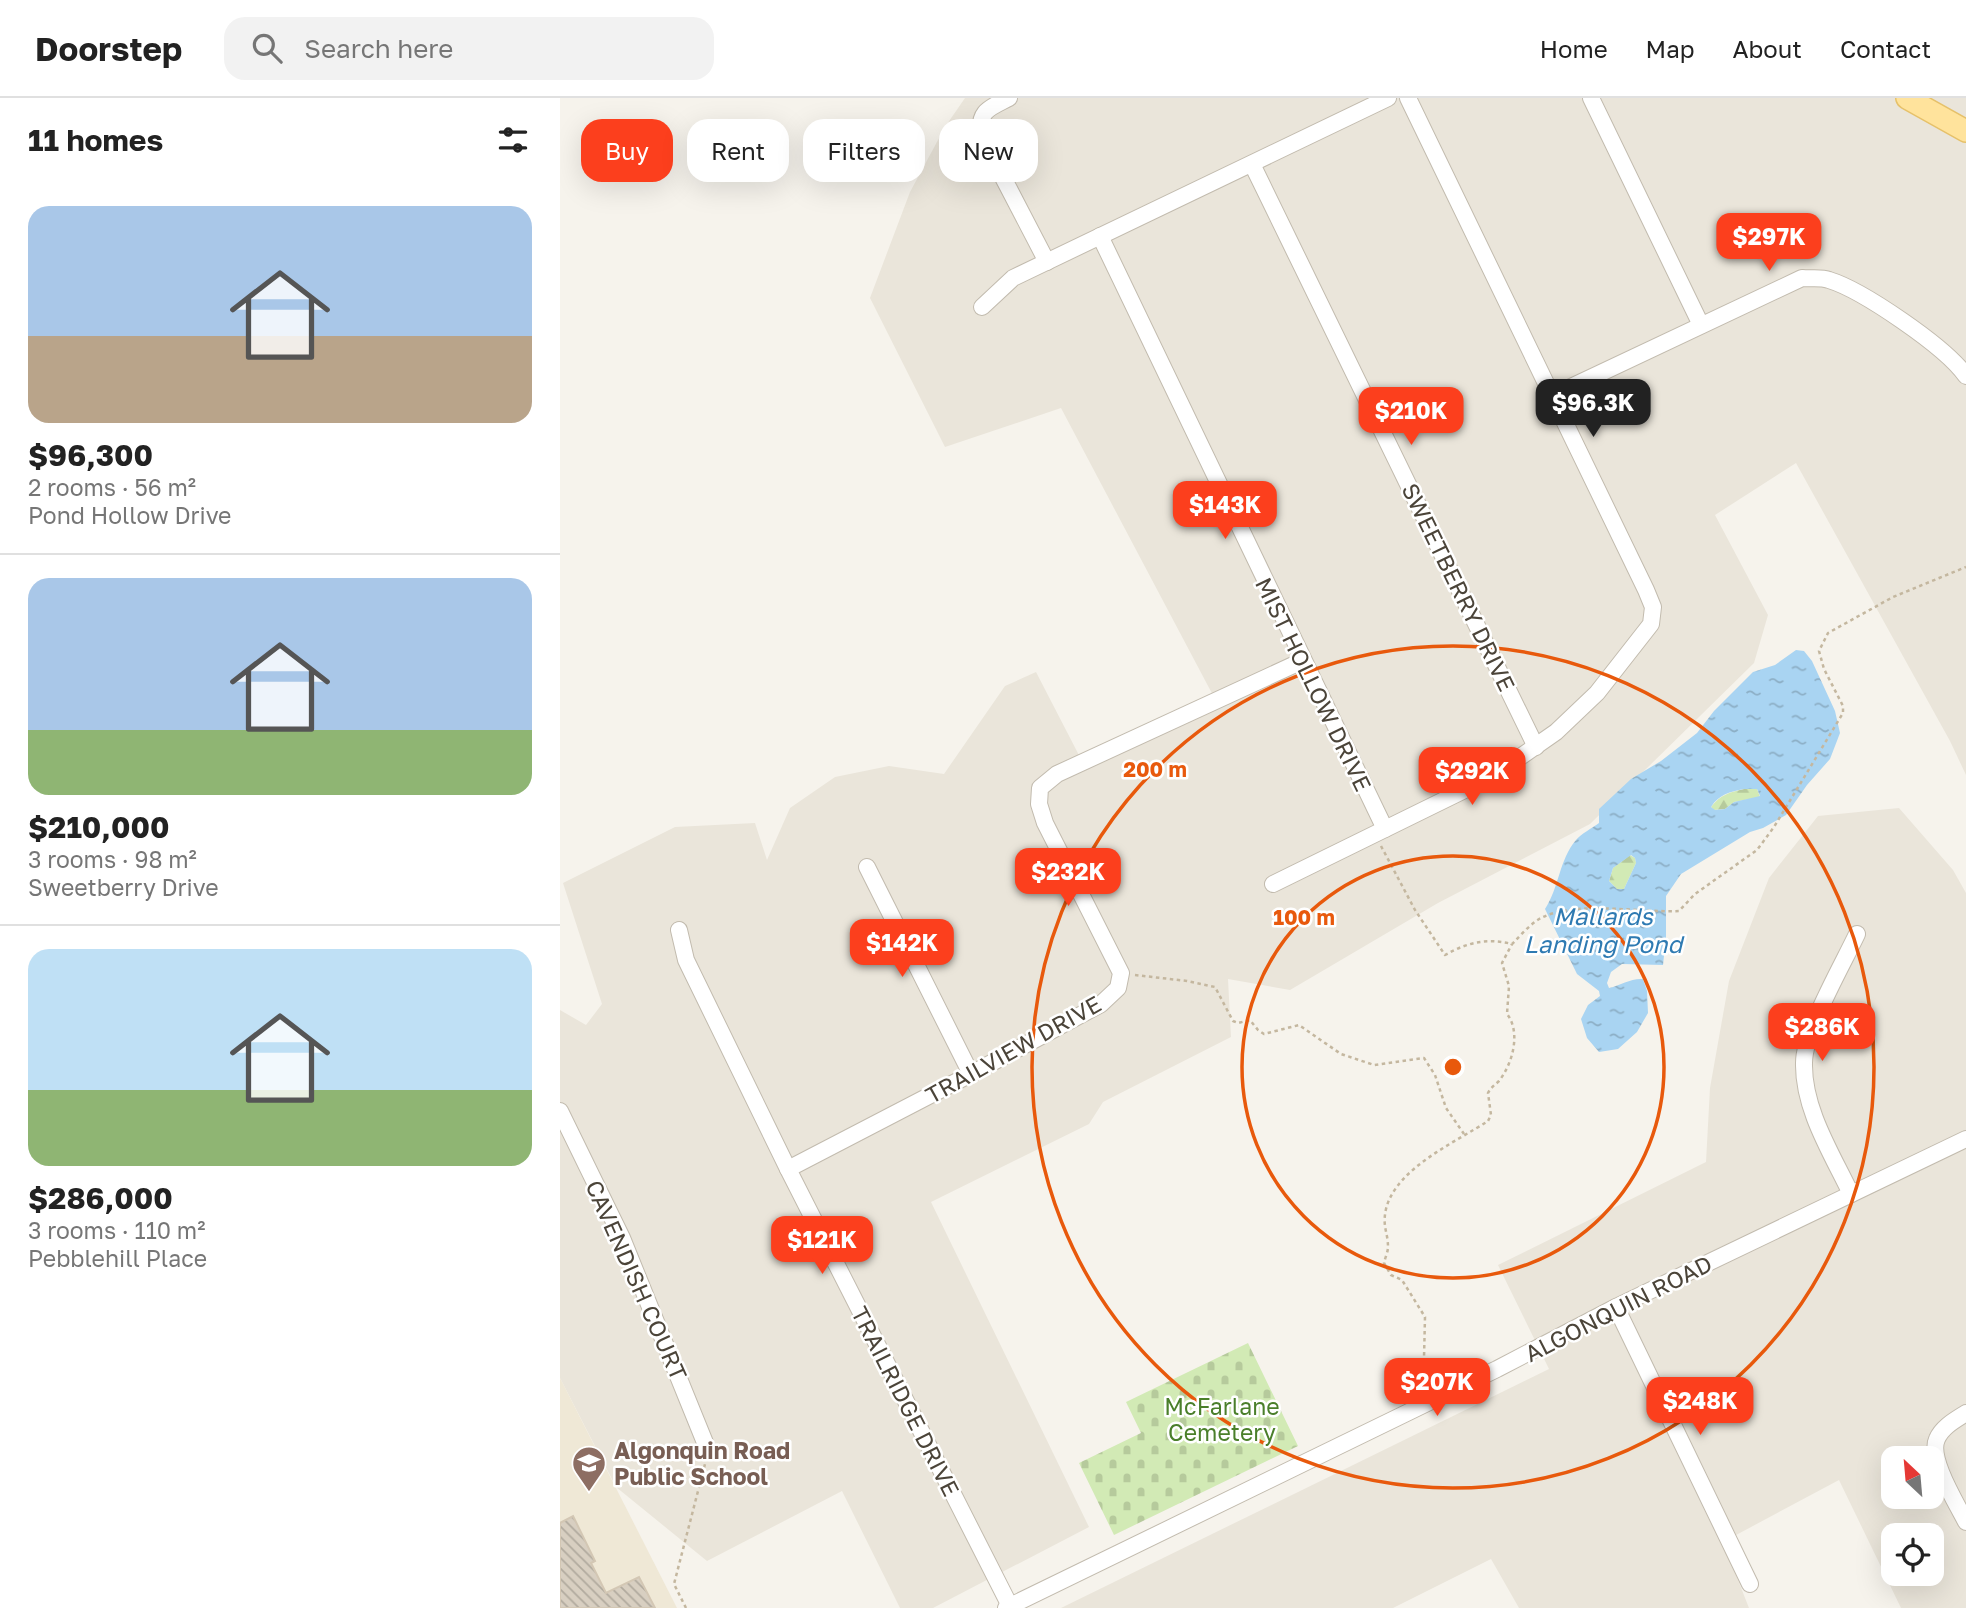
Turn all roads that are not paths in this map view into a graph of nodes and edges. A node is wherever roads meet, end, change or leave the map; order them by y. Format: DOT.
graph roads {
  1 [pos="1009,98"];
  2 [pos="1388,98"];
  3 [pos="1408,98"];
  4 [pos="1591,98"];
  5 [pos="1907,98"];
  6 [pos="1966,131"];
  7 [pos="1252,164"];
  8 [pos="1100,236"];
  9 [pos="1047,262"];
  10 [pos="982,307"];
  11 [pos="1701,325"];
  12 [pos="1966,376"];
  13 [pos="1552,396"];
  14 [pos="1302,661"];
  15 [pos="1536,747"];
  16 [pos="1380,832"];
  17 [pos="867,867"];
  18 [pos="1273,884"];
  19 [pos="679,930"];
  20 [pos="1857,934"];
  21 [pos="971,1074"];
  22 [pos="560,1111"];
  23 [pos="1966,1139"];
  24 [pos="788,1168"];
  25 [pos="1851,1194"];
  26 [pos="1616,1307"];
  27 [pos="1966,1413"];
  28 [pos="708,1450"];
  29 [pos="1966,1522"];
  30 [pos="1750,1584"];
  31 [pos="1009,1607"];
  1 -- 9 [label="street"];
  2 -- 7 [label="street"];
  3 -- 13 [label="street"];
  4 -- 11 [label="street"];
  5 -- 6 [label="main road"];
  7 -- 8 [label="street"];
  7 -- 15 [label="street, SWEETBERRY DRIVE"];
  8 -- 9 [label="street"];
  8 -- 14 [label="street, MIST HOLLOW DRIVE"];
  9 -- 10 [label="street"];
  11 -- 12 [label="street"];
  11 -- 13 [label="street"];
  13 -- 15 [label="street"];
  14 -- 16 [label="street, MIST HOLLOW DRIVE"];
  14 -- 21 [label="street, TRAILVIEW DRIVE"];
  15 -- 16 [label="street"];
  16 -- 18 [label="street"];
  17 -- 21 [label="street"];
  19 -- 24 [label="street, TRAILRIDGE DRIVE"];
  20 -- 25 [label="street"];
  21 -- 24 [label="street, TRAILVIEW DRIVE"];
  22 -- 28 [label="street, CAVENDISH COURT"];
  23 -- 25 [label="street, ALGONQUIN ROAD"];
  24 -- 31 [label="street, TRAILRIDGE DRIVE"];
  25 -- 26 [label="street, ALGONQUIN ROAD"];
  26 -- 30 [label="street"];
  26 -- 31 [label="street, ALGONQUIN ROAD"];
  27 -- 29 [label="street"];
}
